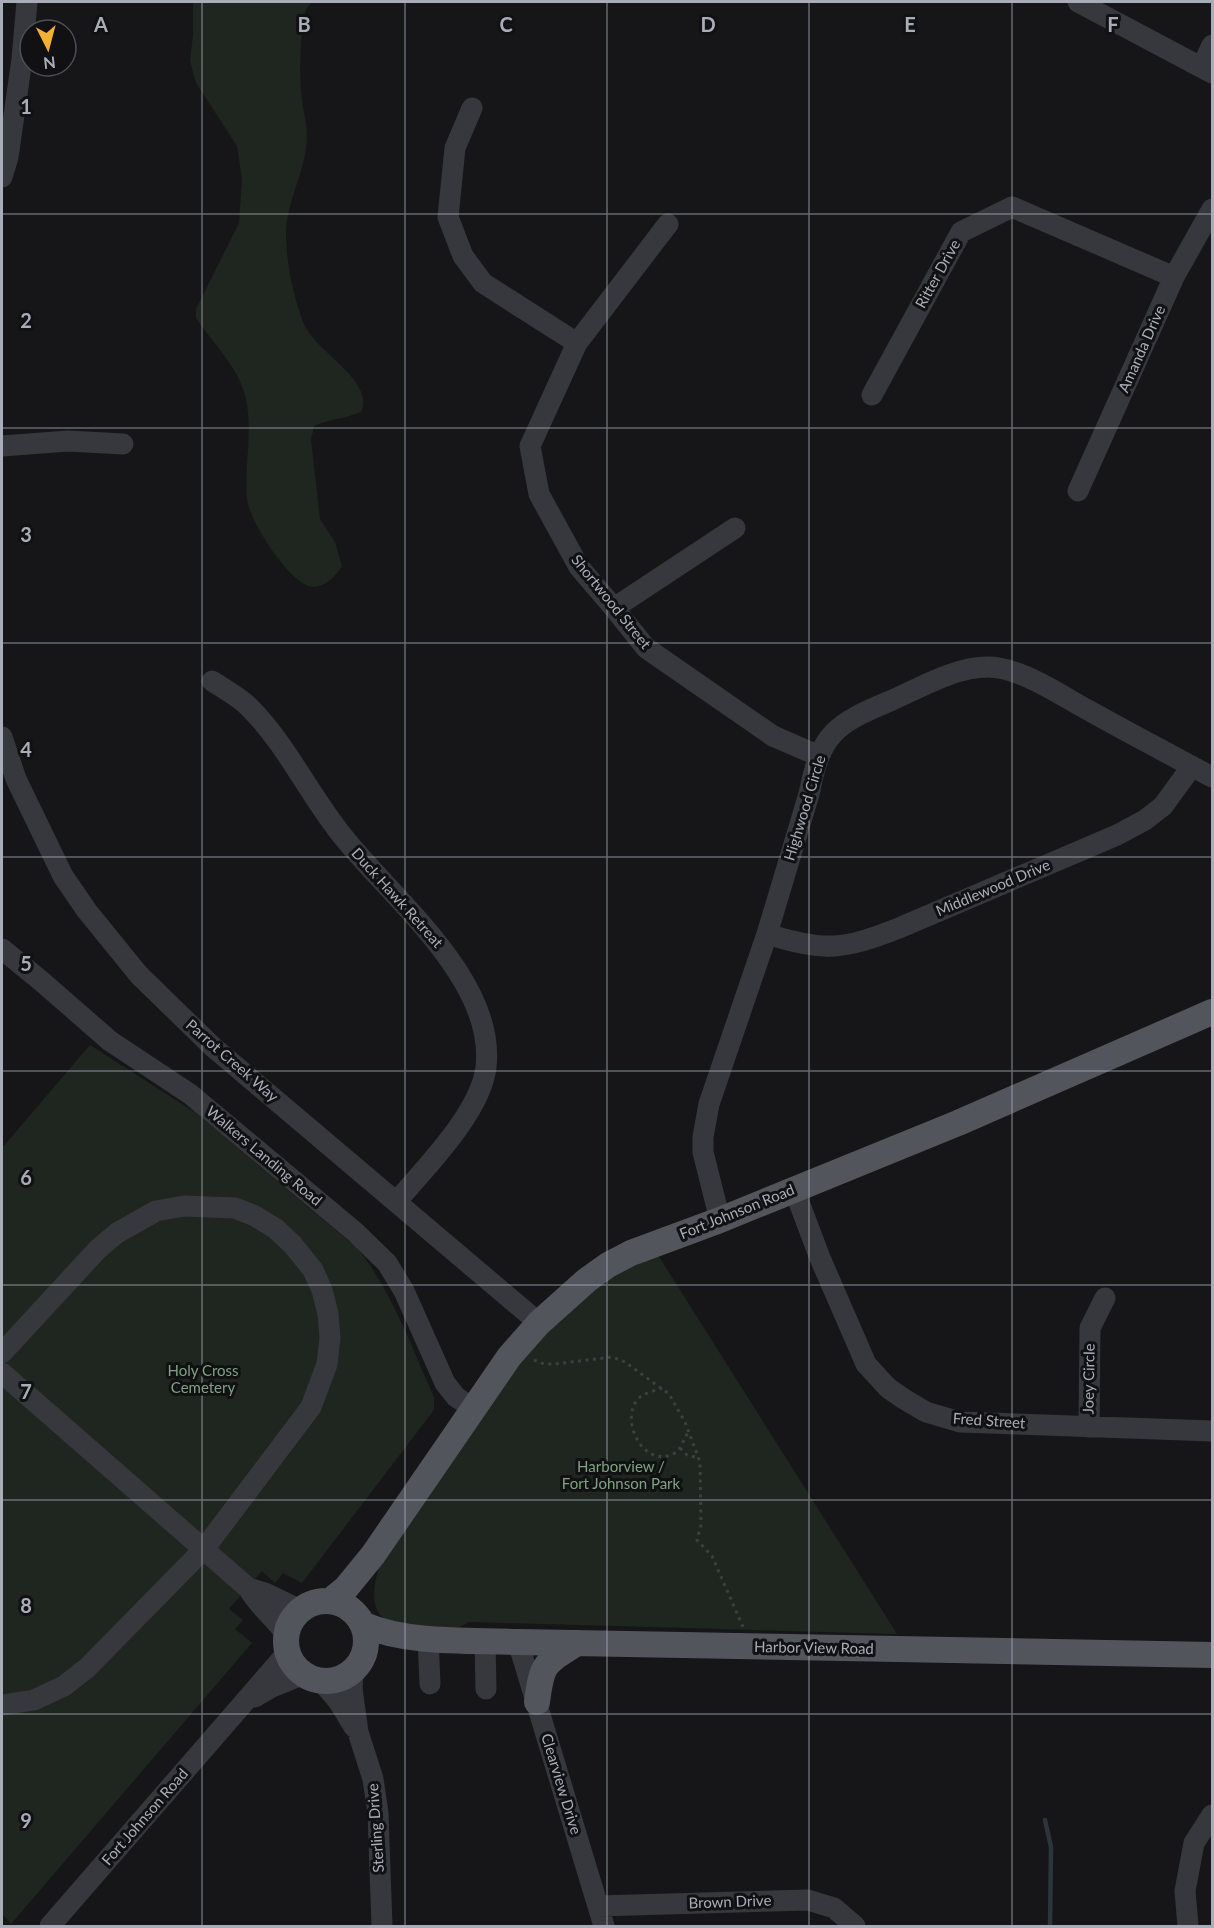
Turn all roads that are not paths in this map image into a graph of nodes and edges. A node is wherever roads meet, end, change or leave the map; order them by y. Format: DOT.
graph roads {
  1 [pos="27,2"];
  2 [pos="1078,2"];
  3 [pos="1212,45"];
  4 [pos="1207,70"];
  5 [pos="472,108"];
  6 [pos="2,177"];
  7 [pos="1212,209"];
  8 [pos="668,224"];
  9 [pos="1174,277"];
  10 [pos="577,343"];
  11 [pos="872,395"];
  12 [pos="123,444"];
  13 [pos="2,446"];
  14 [pos="1078,491"];
  15 [pos="735,528"];
  16 [pos="614,608"];
  17 [pos="212,681"];
  18 [pos="2,737"];
  19 [pos="819,756"];
  20 [pos="1192,766"];
  21 [pos="1212,777"];
  22 [pos="767,934"];
  23 [pos="2,949"];
  24 [pos="1212,1012"];
  25 [pos="794,1189"];
  26 [pos="397,1201"];
  27 [pos="720,1220"];
  28 [pos="1105,1298"];
  29 [pos="539,1323"];
  30 [pos="2,1353"];
  31 [pos="2,1373"];
  32 [pos="473,1408"];
  33 [pos="1089,1427"];
  34 [pos="1212,1431"];
  35 [pos="204,1549"];
  36 [pos="373,1555"];
  37 [pos="248,1588"];
  38 [pos="330,1601"];
  39 [pos="300,1610"];
  40 [pos="361,1621"];
  41 [pos="422,1638"];
  42 [pos="485,1641"];
  43 [pos="518,1642"];
  44 [pos="286,1643"];
  45 [pos="577,1643"];
  46 [pos="1212,1655"];
  47 [pos="358,1666"];
  48 [pos="312,1678"];
  49 [pos="430,1684"];
  50 [pos="486,1689"];
  51 [pos="537,1702"];
  52 [pos="2,1706"];
  53 [pos="239,1707"];
  54 [pos="358,1732"];
  55 [pos="1212,1815"];
  56 [pos="601,1916"];
  57 [pos="50,1926"];
  58 [pos="382,1926"];
  59 [pos="855,1926"];
  60 [pos="1188,1926"];
  1 -- 6 [label="street"];
  2 -- 4 [label="street"];
  3 -- 4 [label="street"];
  5 -- 10 [label="street"];
  7 -- 9 [label="street, Amanda Drive"];
  8 -- 10 [label="street, Shortwood Street"];
  9 -- 11 [label="street, Ritter Drive"];
  9 -- 14 [label="street, Amanda Drive"];
  10 -- 16 [label="street, Shortwood Street"];
  12 -- 13 [label="street"];
  15 -- 16 [label="street"];
  16 -- 19 [label="street, Shortwood Street"];
  17 -- 26 [label="street, Duck Hawk Retreat"];
  18 -- 26 [label="street, Parrot Creek Way"];
  19 -- 20 [label="street, Highwood Circle"];
  19 -- 22 [label="street, Highwood Circle"];
  20 -- 21 [label="street, Highwood Circle"];
  20 -- 22 [label="street, Middlewood Drive"];
  22 -- 27 [label="street, Highwood Circle"];
  23 -- 32 [label="street, Walkers Landing Road"];
  24 -- 25 [label="main road, Fort Johnson Road"];
  25 -- 27 [label="main road, Fort Johnson Road"];
  25 -- 33 [label="street, Fred Street"];
  26 -- 29 [label="street, Parrot Creek Way"];
  27 -- 29 [label="main road, Fort Johnson Road"];
  28 -- 33 [label="street, Joey Circle"];
  29 -- 32 [label="main road, Fort Johnson Road"];
  30 -- 35 [label="street"];
  31 -- 35 [label="street"];
  32 -- 36 [label="main road, Fort Johnson Road"];
  33 -- 34 [label="street, Fred Street"];
  35 -- 37 [label="street"];
  35 -- 52 [label="street"];
  36 -- 38 [label="main road, Fort Johnson Road"];
  36 -- 40 [label="main road, Fort Johnson Road"];
  37 -- 39 [label="street"];
  37 -- 44 [label="street"];
  38 -- 39 [label="main road"];
  38 -- 40 [label="main road"];
  39 -- 44 [label="main road"];
  40 -- 41 [label="main road, Harbor View Road"];
  40 -- 47 [label="main road"];
  41 -- 42 [label="main road, Harbor View Road"];
  41 -- 47 [label="main road, Harbor View Road"];
  41 -- 49 [label="street"];
  42 -- 43 [label="main road, Harbor View Road"];
  42 -- 50 [label="street"];
  43 -- 45 [label="main road, Harbor View Road"];
  43 -- 51 [label="street, Clearview Drive"];
  44 -- 48 [label="main road"];
  44 -- 53 [label="street, Fort Johnson Road"];
  45 -- 46 [label="main road, Harbor View Road"];
  45 -- 51 [label="main road"];
  47 -- 48 [label="main road"];
  47 -- 54 [label="street, Sterling Drive"];
  48 -- 53 [label="street, Fort Johnson Road"];
  48 -- 54 [label="street, Sterling Drive"];
  51 -- 56 [label="street, Clearview Drive"];
  53 -- 57 [label="street, Fort Johnson Road"];
  54 -- 58 [label="street, Sterling Drive"];
  55 -- 60 [label="street"];
  56 -- 59 [label="street, Brown Drive"];
}
